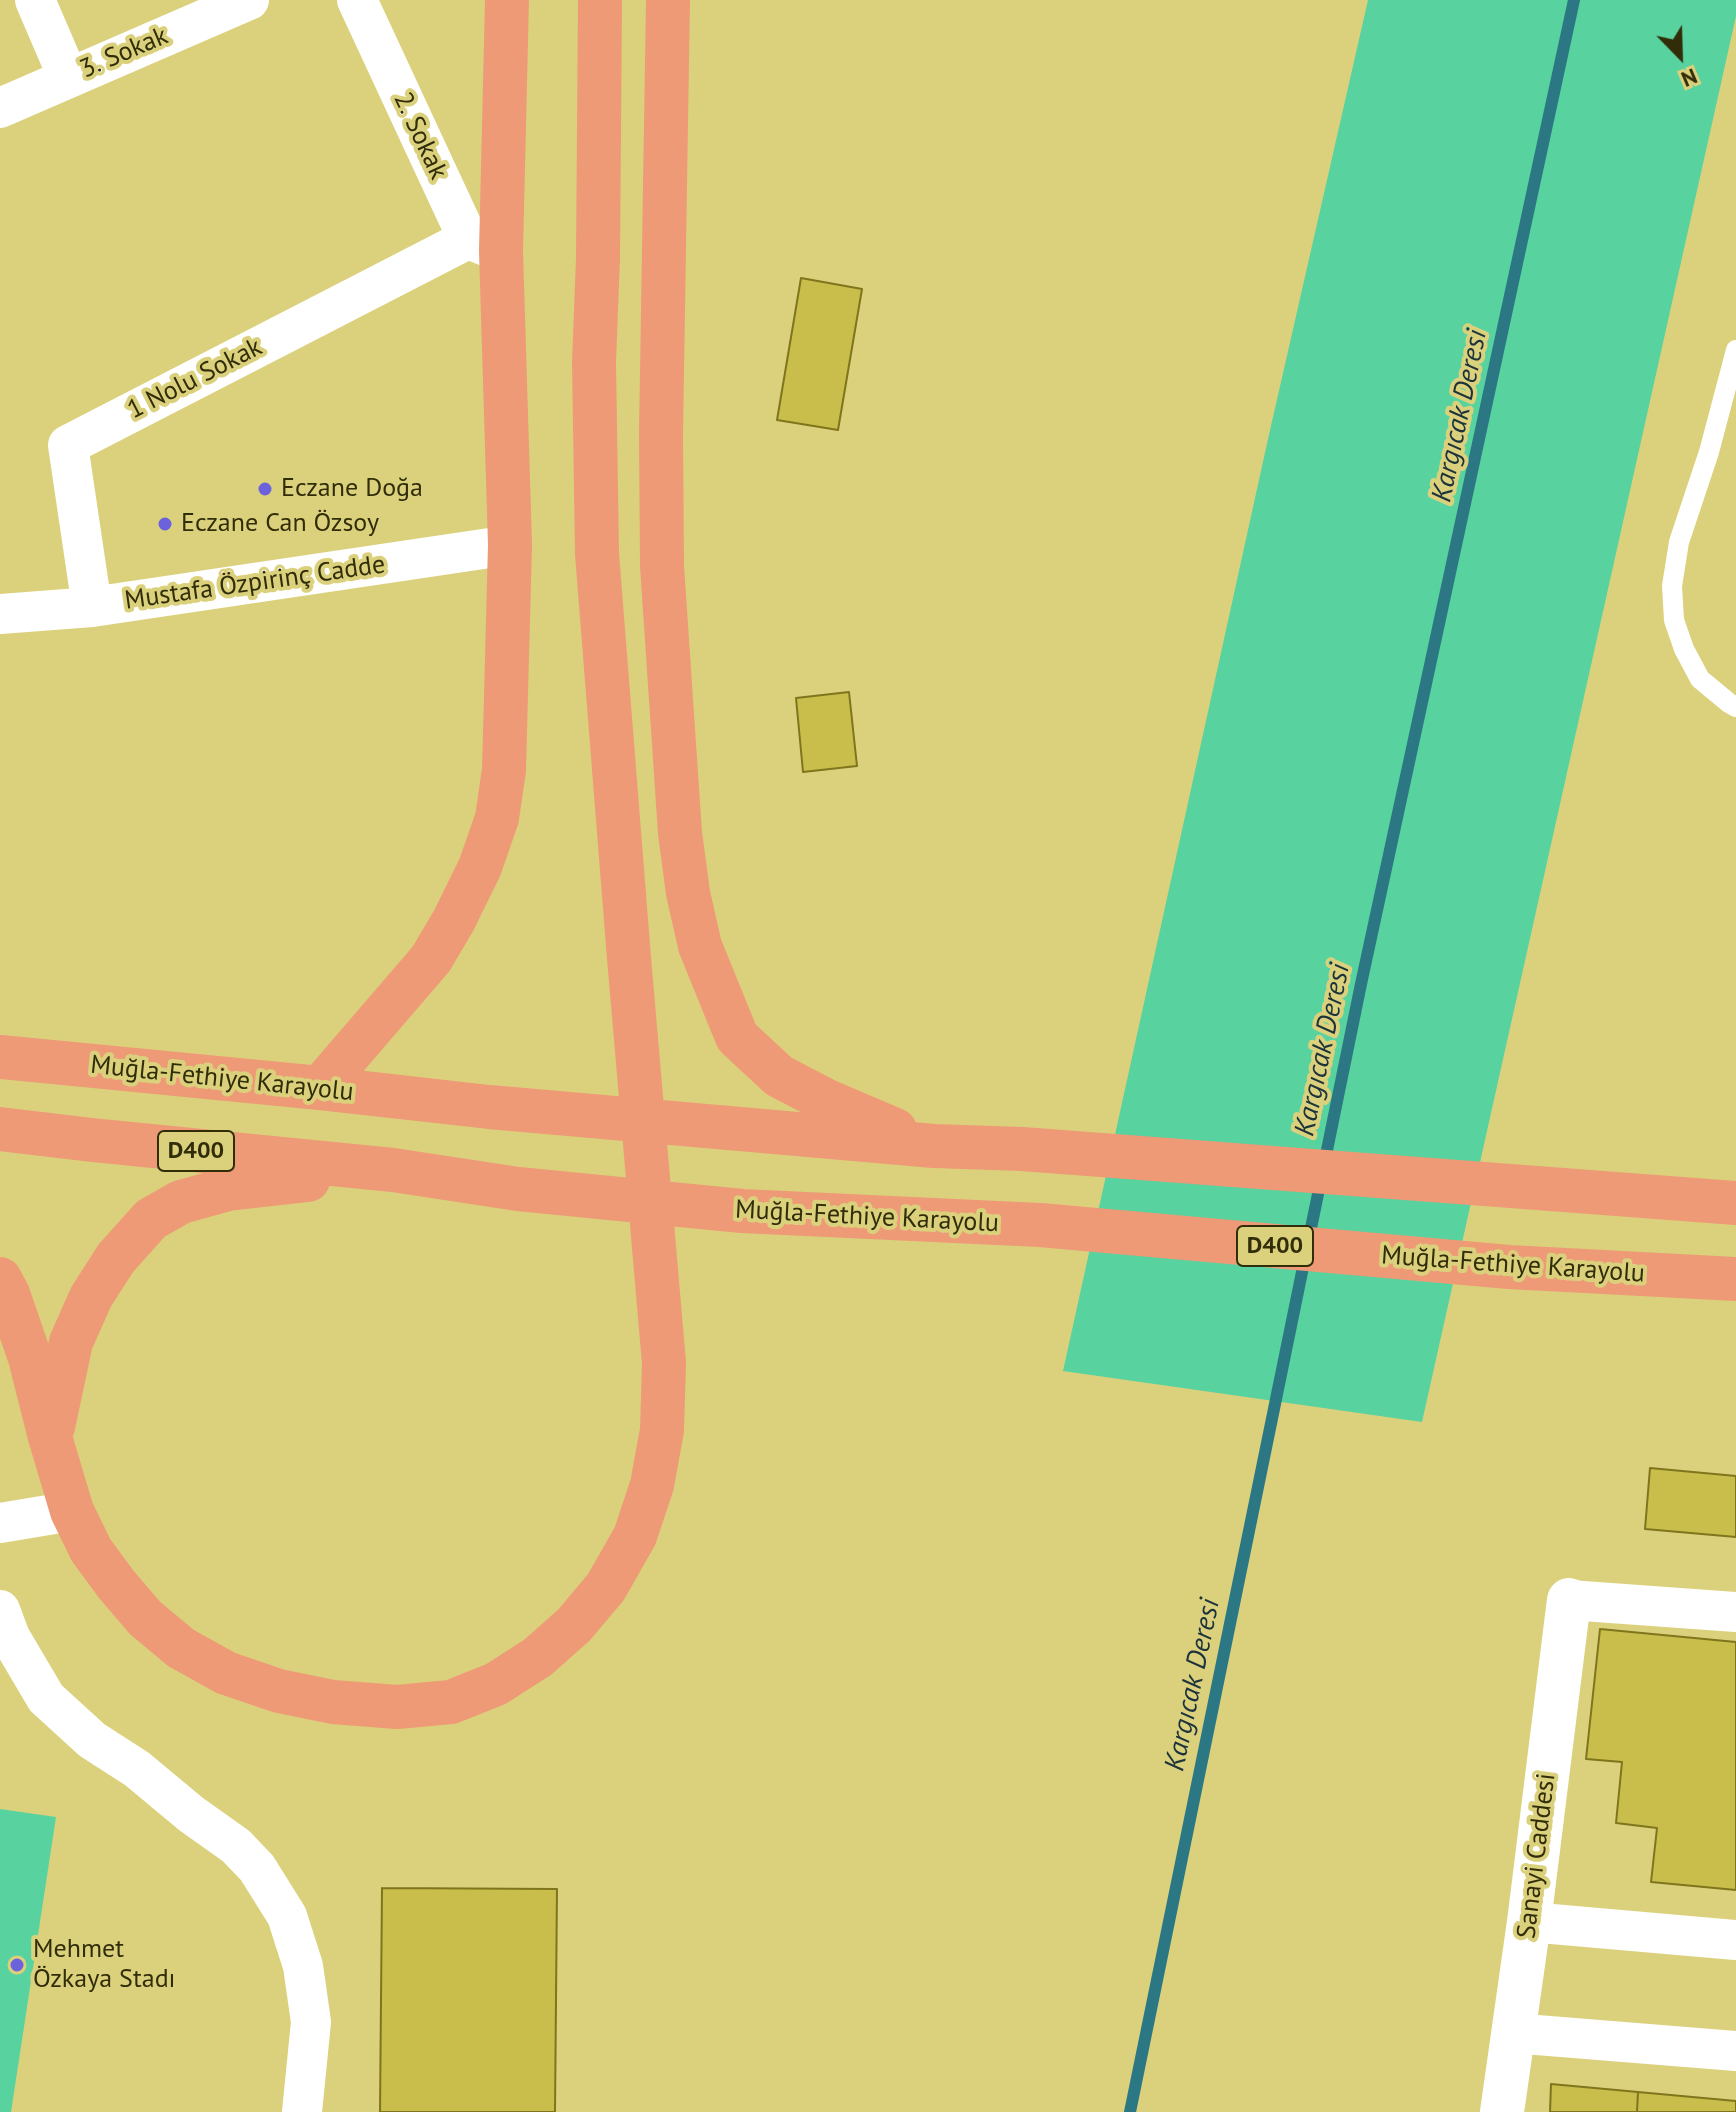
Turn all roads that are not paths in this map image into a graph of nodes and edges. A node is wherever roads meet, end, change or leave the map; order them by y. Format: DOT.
graph roads {
  1 [pos="35,0"];
  2 [pos="249,0"];
  3 [pos="357,0"];
  4 [pos="507,0"];
  5 [pos="600,0"];
  6 [pos="668,0"];
  7 [pos="68,77"];
  8 [pos="0,108"];
  9 [pos="484,245"];
  10 [pos="1736,350"];
  11 [pos="510,545"];
  12 [pos="92,607"];
  13 [pos="0,614"];
  14 [pos="1736,707"];
  15 [pos="0,1057"];
  16 [pos="320,1088"];
  17 [pos="0,1129"];
  18 [pos="934,1146"];
  19 [pos="393,1170"];
  20 [pos="1736,1203"];
  21 [pos="0,1279"];
  22 [pos="1736,1279"];
  23 [pos="50,1437"];
  24 [pos="72,1511"];
  25 [pos="0,1523"];
  26 [pos="1569,1600"];
  27 [pos="0,1610"];
  28 [pos="1736,1612"];
  29 [pos="1529,1922"];
  30 [pos="1736,1940"];
  31 [pos="1512,2033"];
  32 [pos="1736,2051"];
  33 [pos="302,2112"];
  34 [pos="1502,2112"];
  1 -- 7 [label="street"];
  2 -- 7 [label="street, 3. Sokak"];
  3 -- 9 [label="street, 2. Sokak"];
  4 -- 9 [label="highway"];
  5 -- 24 [label="highway"];
  6 -- 18 [label="highway"];
  7 -- 8 [label="street, 3. Sokak"];
  9 -- 11 [label="highway"];
  9 -- 12 [label="street, 1 Nolu Sokak"];
  10 -- 14 [label="lane"];
  11 -- 12 [label="street, Mustafa Özpirinç Cadde"];
  11 -- 16 [label="highway"];
  12 -- 13 [label="street, Mustafa Özpirinç Cadde"];
  15 -- 16 [label="highway, Muğla-Fethiye Karayolu"];
  16 -- 18 [label="highway, Muğla-Fethiye Karayolu"];
  17 -- 19 [label="highway, Muğla-Fethiye Karayolu / D400"];
  18 -- 20 [label="highway, Muğla-Fethiye Karayolu"];
  19 -- 22 [label="highway, Muğla-Fethiye Karayolu / D400"];
  19 -- 23 [label="highway"];
  21 -- 23 [label="highway"];
  23 -- 24 [label="highway"];
  24 -- 25 [label="street"];
  26 -- 28 [label="street"];
  26 -- 29 [label="street, Sanayi Caddesi"];
  27 -- 33 [label="street"];
  29 -- 30 [label="street"];
  29 -- 31 [label="street, Sanayi Caddesi"];
  31 -- 32 [label="street"];
  31 -- 34 [label="street, Sanayi Caddesi"];
}
